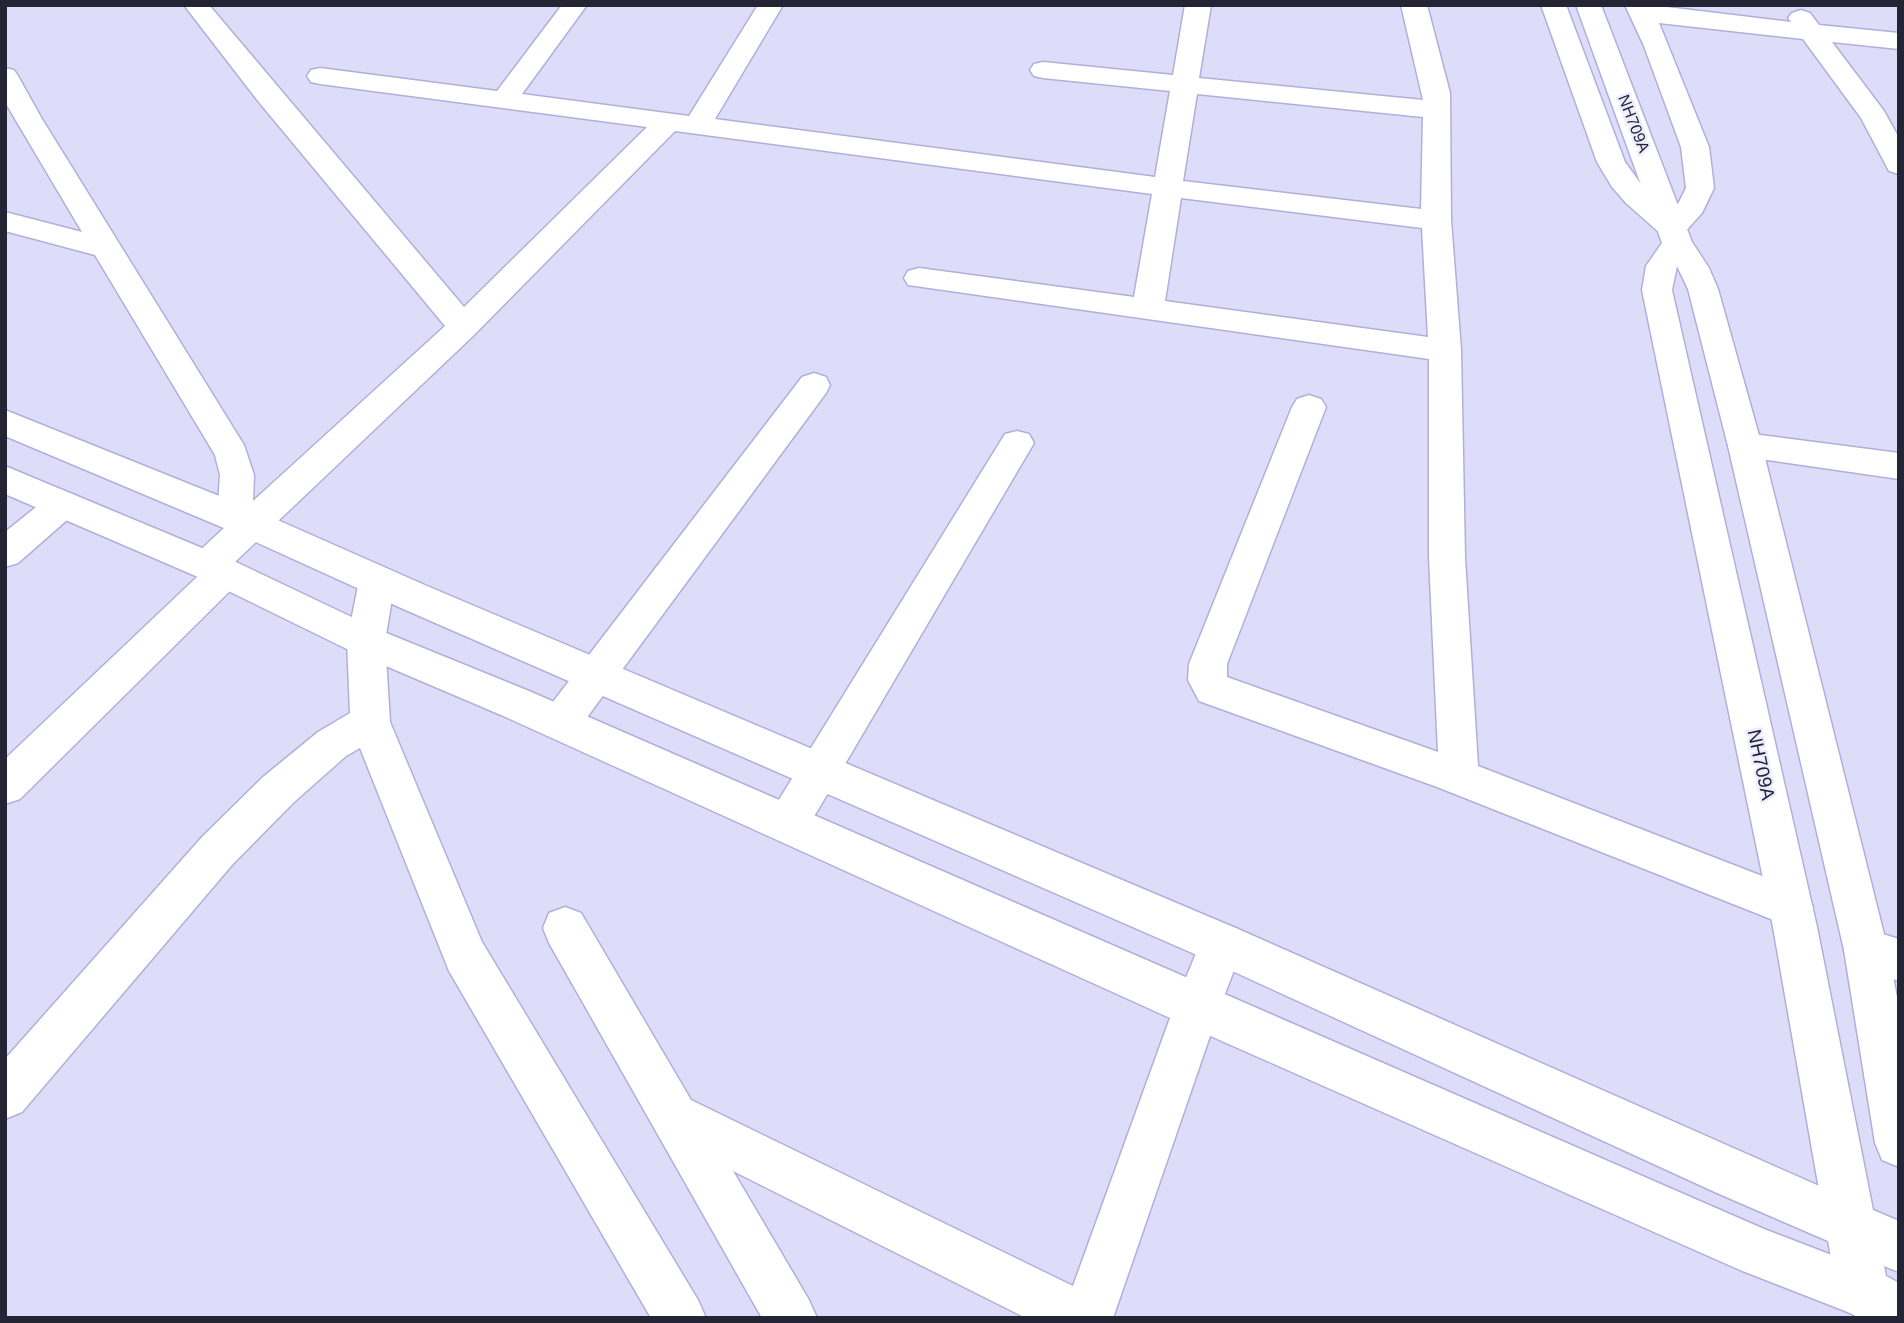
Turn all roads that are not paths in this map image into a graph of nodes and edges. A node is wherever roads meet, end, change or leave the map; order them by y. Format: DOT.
graph roads {
  1 [pos="196,5"];
  2 [pos="575,5"];
  3 [pos="771,5"];
  4 [pos="1198,5"];
  5 [pos="1414,5"];
  6 [pos="1553,5"];
  7 [pos="1588,5"];
  8 [pos="1793,5"];
  9 [pos="1640,9"];
  10 [pos="1810,32"];
  11 [pos="1899,41"];
  12 [pos="1043,70"];
  13 [pos="5,76"];
  14 [pos="320,76"];
  15 [pos="1186,84"];
  16 [pos="504,100"];
  17 [pos="1437,110"];
  18 [pos="1886,118"];
  19 [pos="683,124"];
  20 [pos="1899,165"];
  21 [pos="1169,188"];
  22 [pos="1436,220"];
  23 [pos="5,221"];
  24 [pos="1674,236"];
  25 [pos="107,248"];
  26 [pos="919,278"];
  27 [pos="1148,309"];
  28 [pos="463,327"];
  29 [pos="1445,350"];
  30 [pos="814,385"];
  31 [pos="1309,407"];
  32 [pos="5,422"];
  33 [pos="1017,443"];
  34 [pos="1745,446"];
  35 [pos="1899,466"];
  36 [pos="5,479"];
  37 [pos="63,504"];
  38 [pos="243,521"];
  39 [pos="5,553"];
  40 [pos="216,569"];
  41 [pos="377,581"];
  42 [pos="366,642"];
  43 [pos="596,674"];
  44 [pos="370,722"];
  45 [pos="561,723"];
  46 [pos="820,771"];
  47 [pos="1451,775"];
  48 [pos="5,786"];
  49 [pos="787,824"];
  50 [pos="1791,907"];
  51 [pos="565,928"];
  52 [pos="1222,944"];
  53 [pos="1883,955"];
  54 [pos="1197,1007"];
  55 [pos="5,1095"];
  56 [pos="673,1116"];
  57 [pos="1899,1143"];
  58 [pos="1851,1226"];
  59 [pos="1899,1247"];
  60 [pos="1881,1301"];
  61 [pos="680,1318"];
  62 [pos="791,1318"];
  63 [pos="1084,1318"];
  1 -- 28 [label="main road"];
  2 -- 16 [label="main road"];
  3 -- 19 [label="main road"];
  4 -- 15 [label="main road"];
  5 -- 17 [label="main road"];
  6 -- 24 [label="main road"];
  7 -- 24 [label="main road, NH709A"];
  8 -- 10 [label="main road"];
  9 -- 10 [label="main road"];
  9 -- 24 [label="main road"];
  10 -- 11 [label="main road"];
  10 -- 18 [label="main road"];
  12 -- 15 [label="main road"];
  13 -- 25 [label="main road"];
  14 -- 16 [label="main road"];
  15 -- 17 [label="main road"];
  15 -- 21 [label="main road"];
  16 -- 19 [label="main road"];
  17 -- 22 [label="main road"];
  18 -- 20 [label="main road"];
  19 -- 21 [label="main road"];
  19 -- 28 [label="main road"];
  21 -- 22 [label="main road"];
  21 -- 27 [label="main road"];
  22 -- 29 [label="main road"];
  23 -- 25 [label="main road"];
  24 -- 34 [label="main road, NH709A"];
  24 -- 50 [label="main road, NH709A"];
  25 -- 38 [label="main road"];
  26 -- 27 [label="main road"];
  27 -- 29 [label="main road"];
  28 -- 38 [label="main road"];
  29 -- 47 [label="main road"];
  30 -- 43 [label="main road"];
  31 -- 47 [label="main road"];
  32 -- 38 [label="main road"];
  33 -- 46 [label="main road"];
  34 -- 35 [label="main road"];
  34 -- 53 [label="main road, NH709A"];
  36 -- 37 [label="main road"];
  37 -- 39 [label="main road"];
  37 -- 40 [label="main road"];
  38 -- 40 [label="main road"];
  38 -- 41 [label="main road"];
  40 -- 42 [label="main road"];
  40 -- 48 [label="main road"];
  41 -- 42 [label="main road"];
  41 -- 43 [label="main road"];
  42 -- 44 [label="main road"];
  42 -- 45 [label="main road"];
  43 -- 45 [label="main road"];
  43 -- 46 [label="main road"];
  44 -- 55 [label="main road"];
  44 -- 61 [label="main road"];
  45 -- 49 [label="main road"];
  46 -- 49 [label="main road"];
  46 -- 52 [label="main road"];
  47 -- 50 [label="main road"];
  49 -- 54 [label="main road"];
  50 -- 58 [label="main road, NH709A"];
  51 -- 56 [label="main road"];
  52 -- 54 [label="main road"];
  52 -- 58 [label="main road"];
  53 -- 57 [label="main road, NH709A"];
  54 -- 60 [label="main road"];
  54 -- 63 [label="main road"];
  56 -- 62 [label="main road"];
  56 -- 63 [label="main road"];
  58 -- 59 [label="main road"];
  58 -- 60 [label="main road, NH709A"];
}
